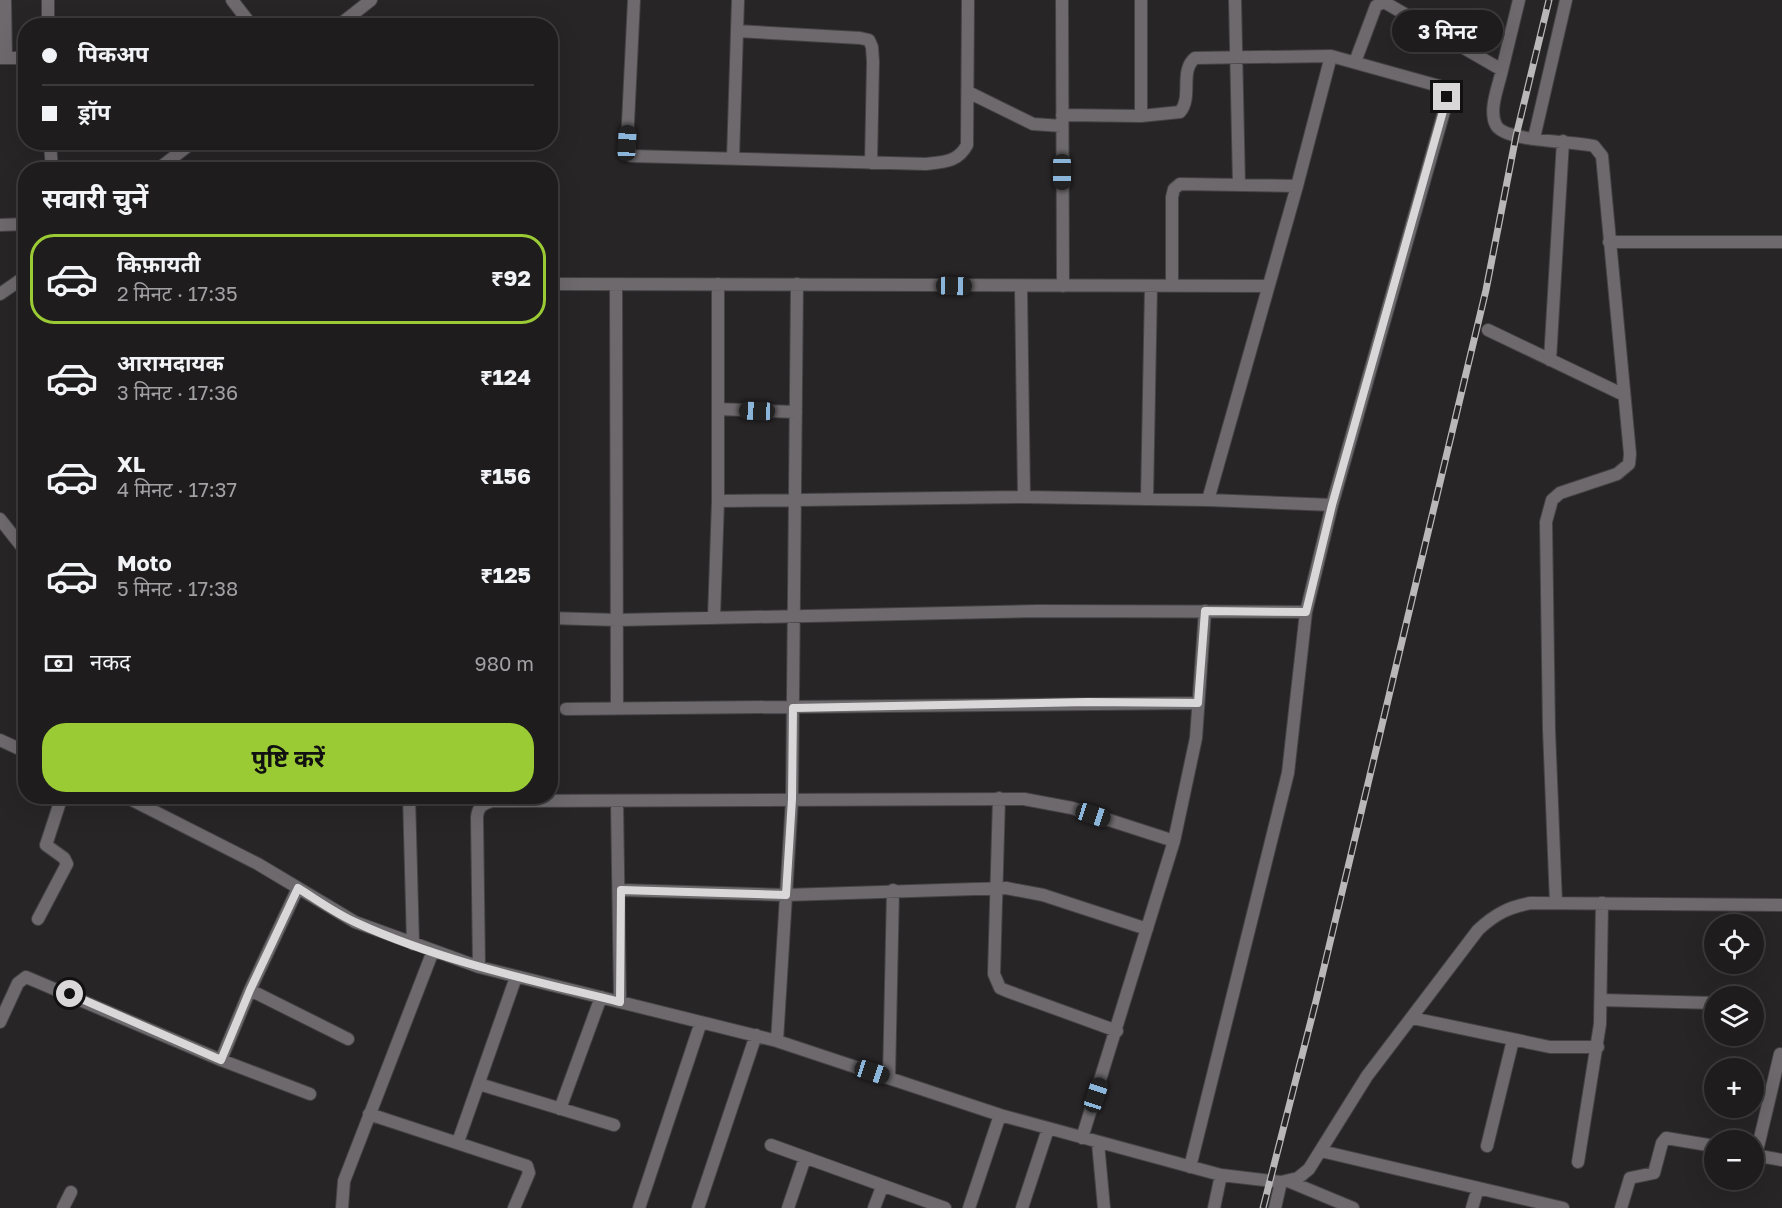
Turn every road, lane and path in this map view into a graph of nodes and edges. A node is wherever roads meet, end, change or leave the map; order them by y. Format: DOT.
graph roads {
  1 [pos="5,0"];
  2 [pos="48,0"];
  3 [pos="232,0"];
  4 [pos="371,0"];
  5 [pos="634,0"];
  6 [pos="738,0"];
  7 [pos="969,0"];
  8 [pos="1062,0"];
  9 [pos="1141,0"];
  10 [pos="1235,0"];
  11 [pos="1519,0"];
  12 [pos="1566,0"];
  13 [pos="48,18"];
  14 [pos="246,18"];
  15 [pos="348,18"];
  16 [pos="737,31"];
  17 [pos="1235,56"];
  18 [pos="1331,56"];
  19 [pos="3,58"];
  20 [pos="1355,62"];
  21 [pos="1502,70"];
  22 [pos="968,92"];
  23 [pos="1142,116"];
  24 [pos="1062,120"];
  25 [pos="1534,138"];
  26 [pos="1563,141"];
  27 [pos="183,150"];
  28 [pos="733,158"];
  29 [pos="167,162"];
  30 [pos="871,163"];
  31 [pos="1239,185"];
  32 [pos="1297,186"];
  33 [pos="18,224"];
  34 [pos="0,225"];
  35 [pos="1609,242"];
  36 [pos="1782,242"];
  37 [pos="18,282"];
  38 [pos="558,284"];
  39 [pos="718,284"];
  40 [pos="797,284"];
  41 [pos="616,285"];
  42 [pos="1172,285"];
  43 [pos="1063,286"];
  44 [pos="1151,286"];
  45 [pos="1267,286"];
  46 [pos="1021,287"];
  47 [pos="0,294"];
  48 [pos="1488,330"];
  49 [pos="1550,360"];
  50 [pos="1624,395"];
  51 [pos="718,409"];
  52 [pos="796,412"];
  53 [pos="1024,497"];
  54 [pos="1147,499"];
  55 [pos="1208,500"];
  56 [pos="718,501"];
  57 [pos="795,502"];
  58 [pos="1332,505"];
  59 [pos="0,519"];
  60 [pos="18,542"];
  61 [pos="1205,611"];
  62 [pos="1306,612"];
  63 [pos="714,617"];
  64 [pos="793,617"];
  65 [pos="558,618"];
  66 [pos="617,620"];
  67 [pos="1198,703"];
  68 [pos="617,708"];
  69 [pos="793,708"];
  70 [pos="566,709"];
  71 [pos="0,740"];
  72 [pos="18,748"];
  73 [pos="999,798"];
  74 [pos="792,799"];
  75 [pos="558,802"];
  76 [pos="617,802"];
  77 [pos="59,804"];
  78 [pos="140,804"];
  79 [pos="409,804"];
  80 [pos="483,804"];
  81 [pos="1174,841"];
  82 [pos="298,888"];
  83 [pos="995,888"];
  84 [pos="621,890"];
  85 [pos="893,890"];
  86 [pos="786,895"];
  87 [pos="1557,903"];
  88 [pos="1602,903"];
  89 [pos="1782,905"];
  90 [pos="38,920"];
  91 [pos="1147,929"];
  92 [pos="413,944"];
  93 [pos="433,951"];
  94 [pos="479,967"];
  95 [pos="516,977"];
  96 [pos="250,990"];
  97 [pos="600,997"];
  98 [pos="1601,1000"];
  99 [pos="620,1002"];
  100 [pos="1704,1003"];
  101 [pos="1412,1018"];
  102 [pos="0,1022"];
  103 [pos="701,1022"];
  104 [pos="1117,1031"];
  105 [pos="756,1035"];
  106 [pos="348,1039"];
  107 [pos="1513,1040"];
  108 [pos="777,1041"];
  109 [pos="1598,1047"];
  110 [pos="1780,1054"];
  111 [pos="221,1060"];
  112 [pos="889,1078"];
  113 [pos="479,1084"];
  114 [pos="310,1094"];
  115 [pos="560,1109"];
  116 [pos="369,1114"];
  117 [pos="1000,1115"];
  118 [pos="614,1125"];
  119 [pos="1048,1129"];
  120 [pos="1761,1130"];
  121 [pos="1082,1138"];
  122 [pos="458,1142"];
  123 [pos="1098,1143"];
  124 [pos="1704,1144"];
  125 [pos="771,1145"];
  126 [pos="1486,1146"];
  127 [pos="1321,1151"];
  128 [pos="1764,1157"];
  129 [pos="805,1158"];
  130 [pos="1782,1160"];
  131 [pos="1578,1162"];
  132 [pos="1190,1167"];
  133 [pos="1221,1175"];
  134 [pos="1284,1182"];
  135 [pos="882,1187"];
  136 [pos="1478,1188"];
  137 [pos="71,1192"];
  138 [pos="345,1207"];
  139 [pos="63,1208"];
  140 [pos="514,1208"];
  141 [pos="639,1208"];
  142 [pos="698,1208"];
  143 [pos="788,1208"];
  144 [pos="874,1208"];
  145 [pos="945,1208"];
  146 [pos="969,1208"];
  147 [pos="1022,1208"];
  148 [pos="1104,1208"];
  149 [pos="1214,1208"];
  150 [pos="1275,1208"];
  151 [pos="1353,1208"];
  152 [pos="1472,1208"];
  153 [pos="1563,1208"];
  154 [pos="1621,1208"];
  1 -- 19 [label="street"];
  2 -- 13 [label="street"];
  3 -- 14 [label="street"];
  4 -- 15 [label="street"];
  5 -- 28 [label="street"];
  6 -- 16 [label="street"];
  7 -- 22 [label="street"];
  8 -- 24 [label="street"];
  9 -- 23 [label="street"];
  10 -- 17 [label="street"];
  11 -- 21 [label="street"];
  12 -- 25 [label="street"];
  16 -- 28 [label="street"];
  16 -- 30 [label="street"];
  17 -- 18 [label="street"];
  17 -- 23 [label="street"];
  17 -- 31 [label="street"];
  18 -- 20 [label="street"];
  18 -- 32 [label="street"];
  20 -- 21 [label="street"];
  20 -- 58 [label="street"];
  21 -- 25 [label="street"];
  22 -- 24 [label="street"];
  22 -- 30 [label="street"];
  23 -- 24 [label="street"];
  24 -- 43 [label="street"];
  25 -- 26 [label="street"];
  26 -- 35 [label="street"];
  26 -- 49 [label="street"];
  27 -- 29 [label="street"];
  28 -- 30 [label="street"];
  31 -- 32 [label="street"];
  31 -- 42 [label="street"];
  32 -- 45 [label="street"];
  33 -- 34 [label="street"];
  35 -- 36 [label="street"];
  35 -- 50 [label="street"];
  37 -- 47 [label="street"];
  38 -- 41 [label="street"];
  39 -- 40 [label="street"];
  39 -- 41 [label="street"];
  39 -- 51 [label="street"];
  40 -- 46 [label="street"];
  40 -- 52 [label="street"];
  41 -- 66 [label="street"];
  42 -- 44 [label="street"];
  42 -- 45 [label="street"];
  43 -- 44 [label="street"];
  43 -- 46 [label="street"];
  44 -- 54 [label="street"];
  45 -- 55 [label="street"];
  46 -- 53 [label="street"];
  48 -- 49 [label="street"];
  49 -- 50 [label="street"];
  50 -- 87 [label="street"];
  51 -- 52 [label="street"];
  51 -- 56 [label="street"];
  52 -- 57 [label="street"];
  53 -- 54 [label="street"];
  53 -- 57 [label="street"];
  54 -- 55 [label="street"];
  55 -- 58 [label="street"];
  56 -- 57 [label="street"];
  56 -- 63 [label="street"];
  57 -- 64 [label="street"];
  58 -- 62 [label="street"];
  59 -- 60 [label="street"];
  61 -- 62 [label="street"];
  61 -- 64 [label="street"];
  61 -- 67 [label="street"];
  62 -- 132 [label="street"];
  63 -- 64 [label="street"];
  63 -- 66 [label="street"];
  64 -- 69 [label="street"];
  65 -- 66 [label="street"];
  66 -- 68 [label="street"];
  67 -- 69 [label="street"];
  67 -- 81 [label="street"];
  68 -- 69 [label="street"];
  68 -- 70 [label="street"];
  69 -- 74 [label="street"];
  71 -- 72 [label="street"];
  73 -- 74 [label="street"];
  73 -- 81 [label="street"];
  73 -- 83 [label="street"];
  74 -- 76 [label="street"];
  74 -- 86 [label="street"];
  75 -- 76 [label="street"];
  76 -- 84 [label="street"];
  77 -- 90 [label="street"];
  78 -- 82 [label="street"];
  79 -- 92 [label="street"];
  80 -- 94 [label="street"];
  81 -- 91 [label="street"];
  82 -- 92 [label="street"];
  82 -- 96 [label="street"];
  83 -- 85 [label="street"];
  83 -- 91 [label="street"];
  83 -- 104 [label="street"];
  84 -- 86 [label="street"];
  84 -- 99 [label="street"];
  85 -- 86 [label="street"];
  85 -- 112 [label="street"];
  86 -- 108 [label="street"];
  87 -- 88 [label="street"];
  87 -- 101 [label="street"];
  88 -- 89 [label="street"];
  88 -- 98 [label="street"];
  91 -- 104 [label="street"];
  92 -- 93 [label="street"];
  93 -- 94 [label="street"];
  93 -- 116 [label="street"];
  94 -- 95 [label="street"];
  95 -- 97 [label="street"];
  95 -- 113 [label="street"];
  96 -- 106 [label="street"];
  96 -- 111 [label="street"];
  97 -- 99 [label="street"];
  97 -- 115 [label="street"];
  98 -- 100 [label="street"];
  98 -- 109 [label="street"];
  99 -- 103 [label="street"];
  101 -- 107 [label="street"];
  101 -- 127 [label="street"];
  102 -- 111 [label="street"];
  103 -- 105 [label="street"];
  103 -- 141 [label="street"];
  104 -- 121 [label="street"];
  105 -- 108 [label="street"];
  105 -- 142 [label="street"];
  107 -- 109 [label="street"];
  107 -- 126 [label="street"];
  108 -- 112 [label="street"];
  109 -- 131 [label="street"];
  110 -- 120 [label="street"];
  111 -- 114 [label="street"];
  112 -- 117 [label="street"];
  113 -- 115 [label="street"];
  113 -- 122 [label="street"];
  115 -- 118 [label="street"];
  116 -- 122 [label="street"];
  116 -- 138 [label="street"];
  117 -- 119 [label="street"];
  117 -- 146 [label="street"];
  119 -- 121 [label="street"];
  119 -- 147 [label="street"];
  121 -- 123 [label="street"];
  122 -- 140 [label="street"];
  123 -- 132 [label="street"];
  123 -- 148 [label="street"];
  124 -- 154 [label="street"];
  125 -- 129 [label="street"];
  127 -- 134 [label="street"];
  127 -- 136 [label="street"];
  128 -- 130 [label="street"];
  129 -- 135 [label="street"];
  129 -- 143 [label="street"];
  132 -- 133 [label="street"];
  133 -- 134 [label="street"];
  133 -- 149 [label="street"];
  134 -- 150 [label="street"];
  134 -- 151 [label="street"];
  135 -- 144 [label="street"];
  135 -- 145 [label="street"];
  136 -- 152 [label="street"];
  136 -- 153 [label="street"];
  137 -- 139 [label="street"];
}
